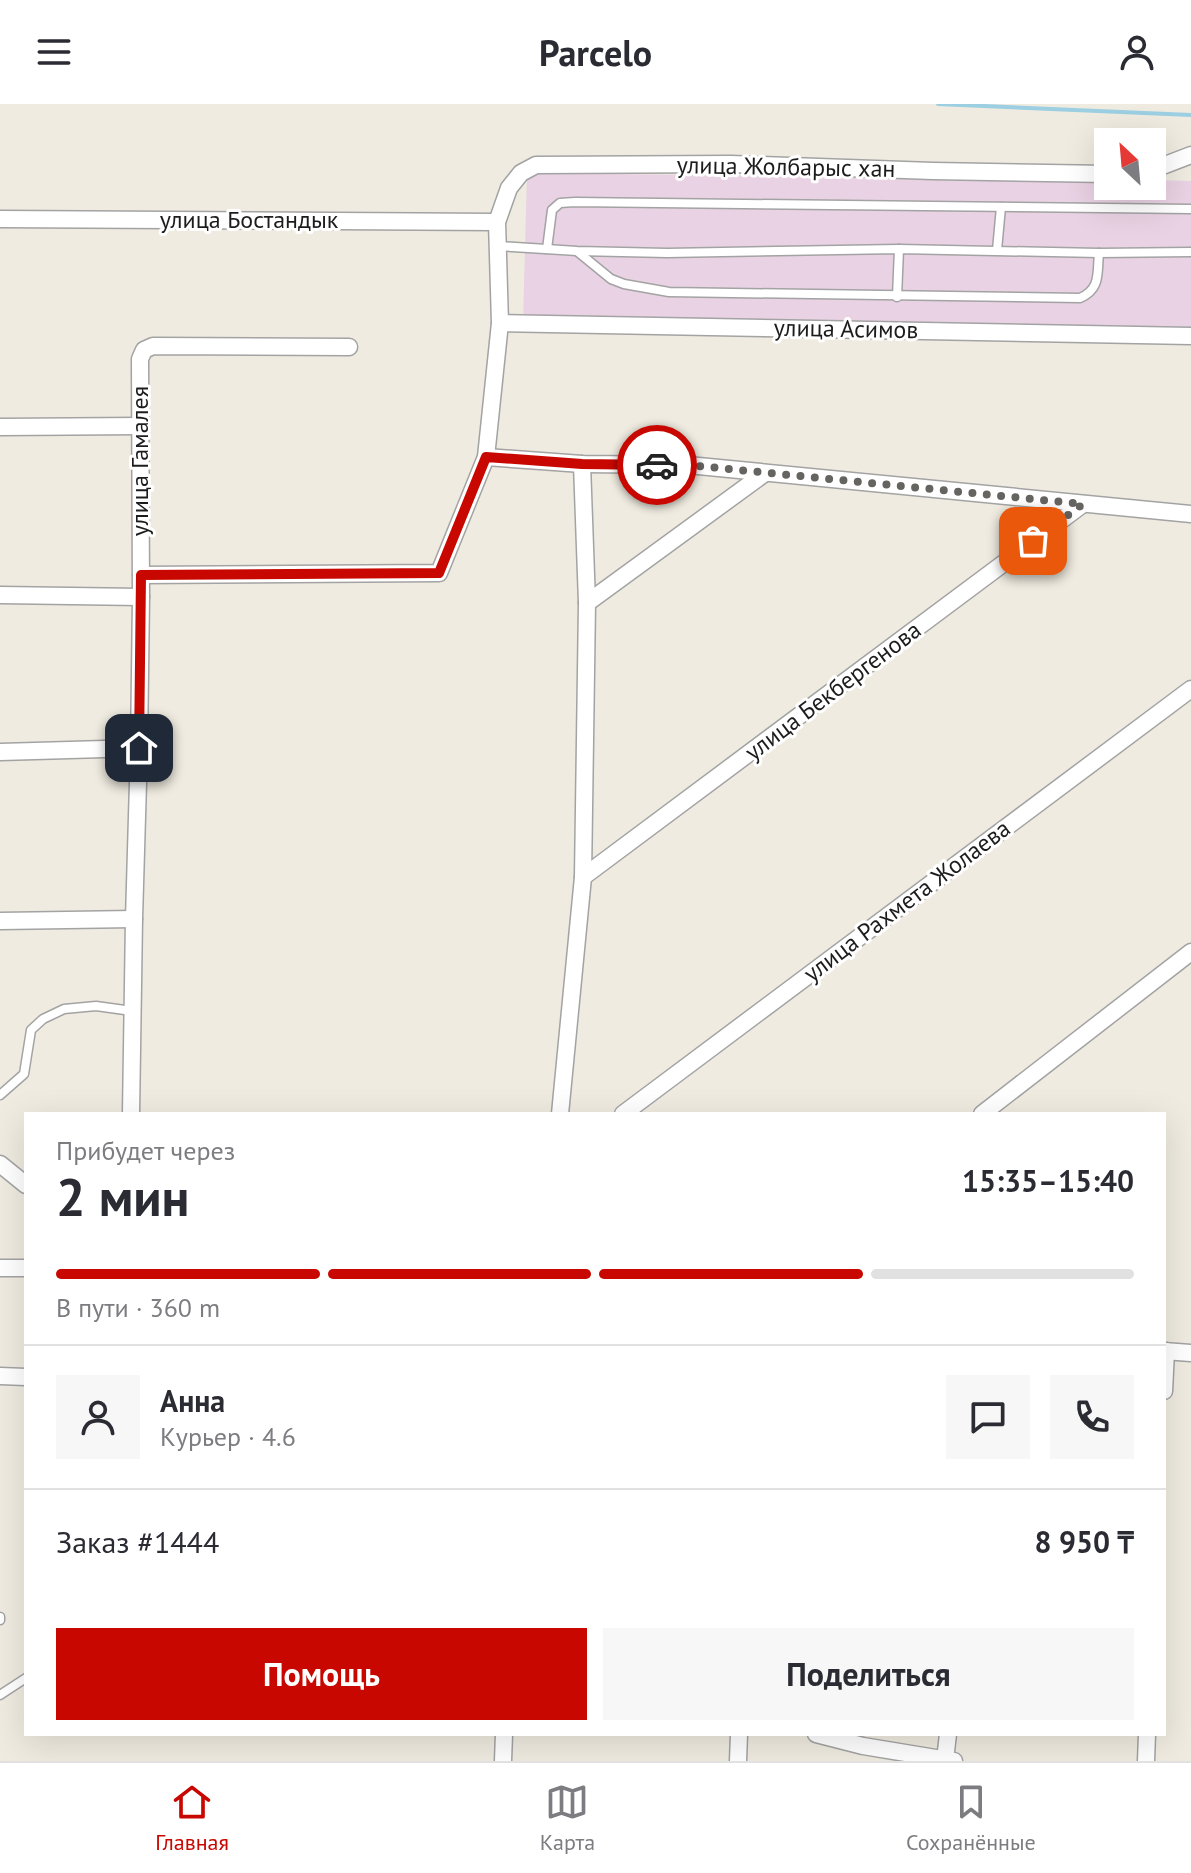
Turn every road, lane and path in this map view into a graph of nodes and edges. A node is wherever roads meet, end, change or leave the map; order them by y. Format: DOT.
graph roads {
  1 [pos="1191,155"];
  2 [pos="1166,165"];
  3 [pos="1094,174"];
  4 [pos="1001,207"];
  5 [pos="1191,209"];
  6 [pos="0,219"];
  7 [pos="497,222"];
  8 [pos="498,246"];
  9 [pos="547,249"];
  10 [pos="899,249"];
  11 [pos="997,250"];
  12 [pos="577,251"];
  13 [pos="1191,252"];
  14 [pos="1099,253"];
  15 [pos="897,297"];
  16 [pos="500,323"];
  17 [pos="1191,336"];
  18 [pos="349,347"];
  19 [pos="141,426"];
  20 [pos="0,427"];
  21 [pos="486,457"];
  22 [pos="582,464"];
  23 [pos="765,473"];
  24 [pos="1083,504"];
  25 [pos="1191,514"];
  26 [pos="141,575"];
  27 [pos="0,595"];
  28 [pos="141,597"];
  29 [pos="587,603"];
  30 [pos="1191,689"];
  31 [pos="139,748"];
  32 [pos="0,752"];
  33 [pos="583,877"];
  34 [pos="134,919"];
  35 [pos="0,921"];
  36 [pos="1191,952"];
  37 [pos="133,1011"];
  38 [pos="0,1095"];
  39 [pos="131,1112"];
  40 [pos="560,1112"];
  41 [pos="626,1112"];
  42 [pos="985,1112"];
  43 [pos="0,1164"];
  44 [pos="24,1183"];
  45 [pos="0,1268"];
  46 [pos="24,1268"];
  47 [pos="1166,1351"];
  48 [pos="1191,1353"];
  49 [pos="0,1376"];
  50 [pos="24,1377"];
  51 [pos="24,1679"];
  52 [pos="0,1695"];
  53 [pos="504,1736"];
  54 [pos="739,1736"];
  55 [pos="824,1736"];
  56 [pos="948,1736"];
  57 [pos="1147,1736"];
  58 [pos="950,1760"];
  59 [pos="503,1761"];
  60 [pos="738,1761"];
  61 [pos="1146,1761"];
  1 -- 2 [label="street"];
  3 -- 7 [label="street, улица Жолбарыс хан"];
  4 -- 5 [label="lane"];
  4 -- 9 [label="lane"];
  4 -- 11 [label="lane"];
  6 -- 7 [label="street, улица Бостандык"];
  7 -- 8 [label="street"];
  8 -- 9 [label="lane"];
  8 -- 16 [label="street"];
  9 -- 12 [label="lane"];
  10 -- 11 [label="lane"];
  10 -- 12 [label="lane"];
  10 -- 15 [label="lane"];
  11 -- 14 [label="lane"];
  12 -- 15 [label="lane"];
  13 -- 14 [label="lane"];
  14 -- 15 [label="lane"];
  16 -- 17 [label="street, улица Асимов"];
  16 -- 21 [label="street"];
  18 -- 19 [label="street, улица Гамалея"];
  19 -- 20 [label="street"];
  19 -- 26 [label="street, улица Гамалея"];
  21 -- 22 [label="street"];
  21 -- 26 [label="street"];
  22 -- 23 [label="street"];
  22 -- 29 [label="street"];
  23 -- 24 [label="street"];
  23 -- 29 [label="street"];
  24 -- 25 [label="street"];
  24 -- 33 [label="street, улица Бекбергенова"];
  26 -- 28 [label="street, улица Гамалея"];
  27 -- 28 [label="street"];
  28 -- 31 [label="street, улица Гамалея"];
  29 -- 33 [label="street"];
  30 -- 41 [label="street, улица Рахмета Жолаева"];
  31 -- 32 [label="street"];
  31 -- 34 [label="street, улица Гамалея"];
  33 -- 40 [label="street"];
  34 -- 35 [label="street"];
  34 -- 37 [label="street, улица Гамалея"];
  36 -- 42 [label="street"];
  37 -- 38 [label="lane"];
  37 -- 39 [label="street, улица Гамалея"];
  43 -- 44 [label="street"];
  45 -- 46 [label="street"];
  47 -- 48 [label="street"];
  49 -- 50 [label="street"];
  51 -- 52 [label="lane"];
  53 -- 59 [label="street"];
  54 -- 60 [label="street"];
  55 -- 58 [label="street"];
  56 -- 58 [label="street"];
  57 -- 61 [label="street"];
}
